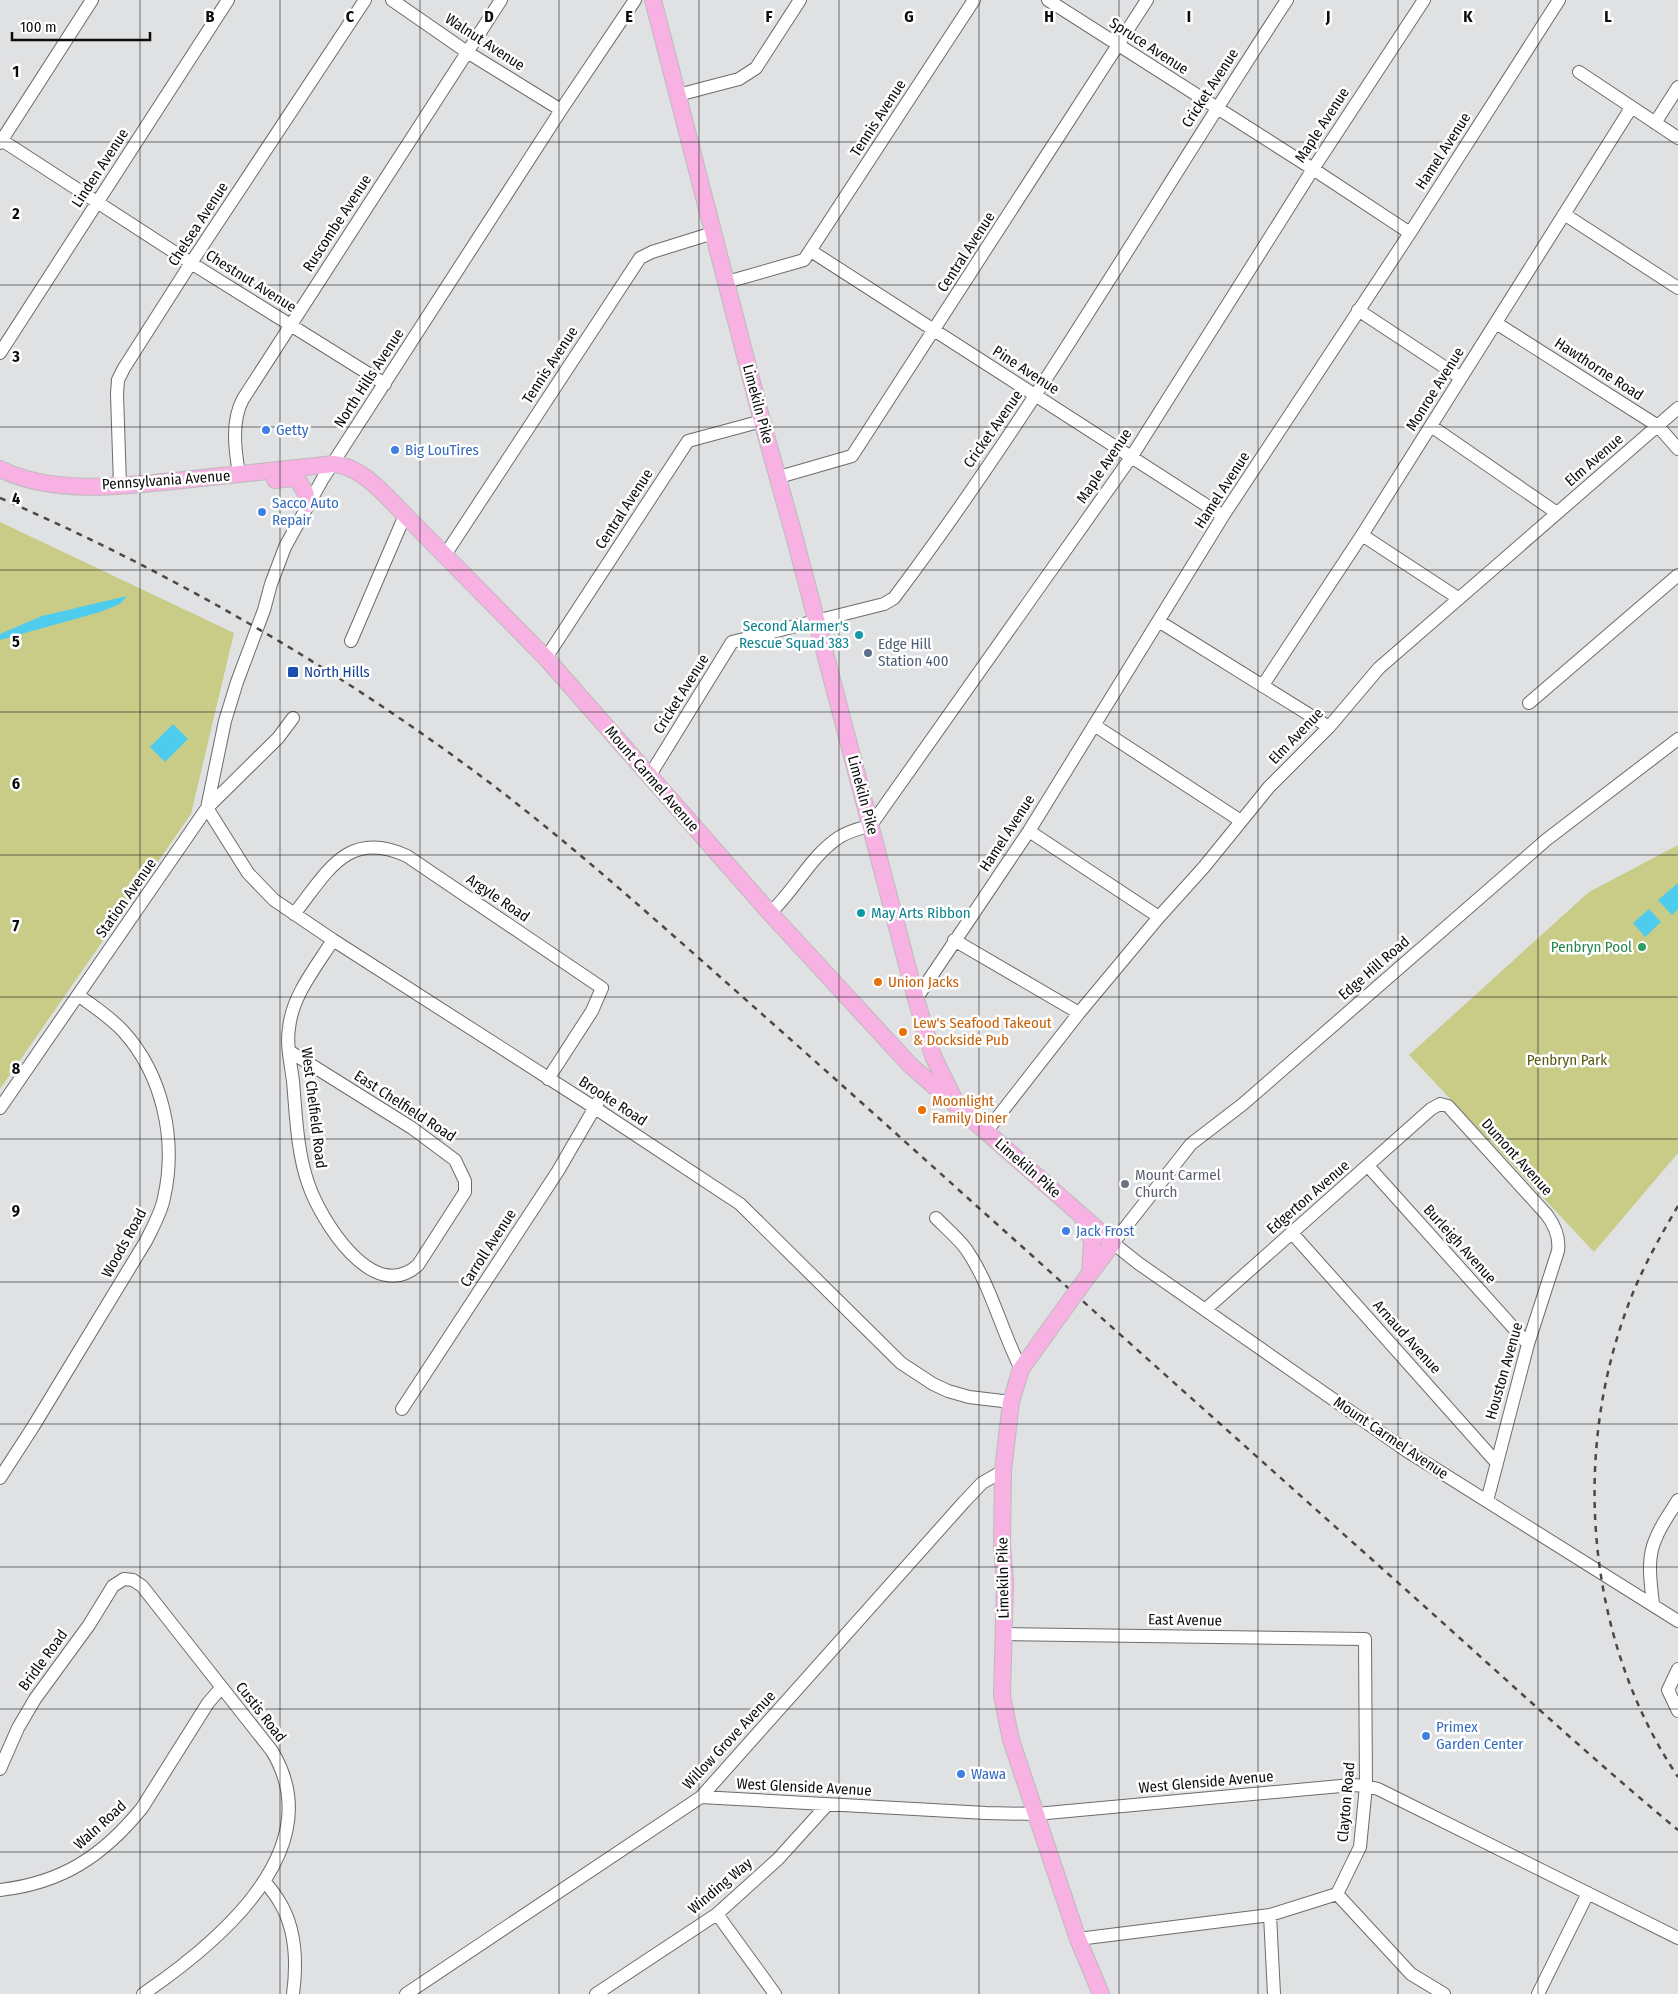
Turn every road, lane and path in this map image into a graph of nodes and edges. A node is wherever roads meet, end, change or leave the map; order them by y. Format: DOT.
graph roads {
  1 [pos="92,0"];
  2 [pos="228,0"];
  3 [pos="365,0"];
  4 [pos="392,0"];
  5 [pos="500,0"];
  6 [pos="635,0"];
  7 [pos="653,0"];
  8 [pos="800,0"];
  9 [pos="974,0"];
  10 [pos="1048,0"];
  11 [pos="1147,0"];
  12 [pos="1287,0"];
  13 [pos="1424,0"];
  14 [pos="1559,0"];
  15 [pos="1118,45"];
  16 [pos="467,52"];
  17 [pos="1579,72"];
  18 [pos="1678,88"];
  19 [pos="678,95"];
  20 [pos="1216,108"];
  21 [pos="1631,108"];
  22 [pos="561,110"];
  23 [pos="1655,122"];
  24 [pos="1678,138"];
  25 [pos="1,141"];
  26 [pos="1313,169"];
  27 [pos="96,202"];
  28 [pos="1564,214"];
  29 [pos="713,233"];
  30 [pos="1410,233"];
  31 [pos="811,251"];
  32 [pos="191,263"];
  33 [pos="726,282"];
  34 [pos="1678,288"];
  35 [pos="1358,310"];
  36 [pos="1496,323"];
  37 [pos="290,324"];
  38 [pos="934,330"];
  39 [pos="0,354"];
  40 [pos="1461,378"];
  41 [pos="385,384"];
  42 [pos="1036,397"];
  43 [pos="1678,408"];
  44 [pos="762,421"];
  45 [pos="1431,426"];
  46 [pos="1658,426"];
  47 [pos="1678,449"];
  48 [pos="1132,456"];
  49 [pos="334,464"];
  50 [pos="0,469"];
  51 [pos="239,474"];
  52 [pos="779,478"];
  53 [pos="120,485"];
  54 [pos="308,504"];
  55 [pos="1557,513"];
  56 [pos="405,515"];
  57 [pos="1223,516"];
  58 [pos="1362,535"];
  59 [pos="445,555"];
  60 [pos="1678,575"];
  61 [pos="1458,598"];
  62 [pos="816,620"];
  63 [pos="1160,622"];
  64 [pos="351,641"];
  65 [pos="546,658"];
  66 [pos="1263,685"];
  67 [pos="1529,702"];
  68 [pos="293,718"];
  69 [pos="1094,725"];
  70 [pos="1329,727"];
  71 [pos="1678,740"];
  72 [pos="650,775"];
  73 [pos="207,808"];
  74 [pos="1241,821"];
  75 [pos="871,825"];
  76 [pos="1029,831"];
  77 [pos="770,913"];
  78 [pos="294,914"];
  79 [pos="1159,917"];
  80 [pos="333,940"];
  81 [pos="954,940"];
  82 [pos="78,995"];
  83 [pos="916,999"];
  84 [pos="1079,1013"];
  85 [pos="290,1051"];
  86 [pos="548,1079"];
  87 [pos="596,1105"];
  88 [pos="0,1108"];
  89 [pos="959,1109"];
  90 [pos="1430,1109"];
  91 [pos="986,1132"];
  92 [pos="1368,1166"];
  93 [pos="1083,1217"];
  94 [pos="936,1218"];
  95 [pos="1292,1233"];
  96 [pos="1112,1243"];
  97 [pos="1558,1251"];
  98 [pos="1089,1274"];
  99 [pos="398,1275"];
  100 [pos="1206,1309"];
  101 [pos="1528,1344"];
  102 [pos="1022,1369"];
  103 [pos="1011,1402"];
  104 [pos="402,1409"];
  105 [pos="1496,1462"];
  106 [pos="1003,1471"];
  107 [pos="0,1478"];
  108 [pos="1678,1500"];
  109 [pos="1487,1501"];
  110 [pos="124,1579"];
  111 [pos="1653,1605"];
  112 [pos="1678,1621"];
  113 [pos="1004,1634"];
  114 [pos="1365,1639"];
  115 [pos="1678,1669"];
  116 [pos="221,1688"];
  117 [pos="1678,1711"];
  118 [pos="0,1769"];
  119 [pos="1366,1786"];
  120 [pos="701,1797"];
  121 [pos="827,1805"];
  122 [pos="1036,1814"];
  123 [pos="265,1882"];
  124 [pos="0,1890"];
  125 [pos="1588,1893"];
  126 [pos="1337,1894"];
  127 [pos="717,1914"];
  128 [pos="1270,1915"];
  129 [pos="1678,1938"];
  130 [pos="1078,1939"];
  131 [pos="142,1994"];
  132 [pos="293,1994"];
  133 [pos="406,1994"];
  134 [pos="596,1994"];
  135 [pos="775,1994"];
  136 [pos="1101,1994"];
  137 [pos="1274,1994"];
  138 [pos="1444,1994"];
  139 [pos="1538,1994"];
  1 -- 25 [label="street"];
  2 -- 27 [label="street, Linden Avenue"];
  3 -- 32 [label="street, Chelsea Avenue"];
  4 -- 16 [label="street, Walnut Avenue"];
  5 -- 16 [label="street, Ruscombe Avenue"];
  6 -- 22 [label="street, North Hills Avenue"];
  7 -- 19 [label="main road, Limekiln Pike"];
  8 -- 19 [label="street"];
  9 -- 31 [label="street, Tennis Avenue"];
  10 -- 15 [label="street, Spruce Avenue"];
  11 -- 15 [label="street, Central Avenue"];
  12 -- 20 [label="street, Cricket Avenue"];
  13 -- 26 [label="street, Maple Avenue"];
  14 -- 30 [label="street, Hamel Avenue"];
  15 -- 20 [label="street, Spruce Avenue"];
  15 -- 38 [label="street, Central Avenue"];
  16 -- 22 [label="street, Walnut Avenue"];
  16 -- 37 [label="street, Ruscombe Avenue"];
  17 -- 21 [label="street"];
  18 -- 23 [label="street"];
  19 -- 29 [label="main road, Limekiln Pike"];
  20 -- 26 [label="street, Spruce Avenue"];
  20 -- 42 [label="street, Cricket Avenue"];
  21 -- 23 [label="street"];
  21 -- 28 [label="street, Monroe Avenue"];
  22 -- 41 [label="street, North Hills Avenue"];
  23 -- 24 [label="street"];
  25 -- 27 [label="street, Chestnut Avenue"];
  26 -- 30 [label="street, Spruce Avenue"];
  26 -- 48 [label="street, Maple Avenue"];
  27 -- 32 [label="street, Chestnut Avenue"];
  27 -- 39 [label="street, Linden Avenue"];
  28 -- 34 [label="street"];
  28 -- 36 [label="street, Monroe Avenue"];
  29 -- 33 [label="main road, Limekiln Pike"];
  29 -- 59 [label="street, Tennis Avenue"];
  30 -- 35 [label="street, Hamel Avenue"];
  31 -- 33 [label="street, Tennis Avenue"];
  31 -- 38 [label="street, Pine Avenue"];
  32 -- 37 [label="street, Chestnut Avenue"];
  32 -- 53 [label="street, Chelsea Avenue"];
  33 -- 44 [label="main road, Limekiln Pike"];
  35 -- 40 [label="street"];
  35 -- 57 [label="street, Hamel Avenue"];
  36 -- 40 [label="street, Monroe Avenue"];
  36 -- 46 [label="street, Hawthorne Road"];
  37 -- 41 [label="street, Chestnut Avenue"];
  37 -- 51 [label="street, Ruscombe Avenue"];
  38 -- 42 [label="street, Pine Avenue"];
  38 -- 52 [label="street, Central Avenue"];
  40 -- 45 [label="street, Monroe Avenue"];
  41 -- 49 [label="street, North Hills Avenue"];
  42 -- 48 [label="street, Pine Avenue"];
  42 -- 62 [label="street, Cricket Avenue"];
  43 -- 46 [label="street, Elm Avenue"];
  44 -- 52 [label="main road, Limekiln Pike"];
  44 -- 65 [label="street, Central Avenue"];
  45 -- 55 [label="street"];
  45 -- 58 [label="street, Monroe Avenue"];
  46 -- 47 [label="street, Hawthorne Road"];
  46 -- 55 [label="street, Elm Avenue"];
  48 -- 57 [label="street, Pine Avenue"];
  48 -- 75 [label="street, Maple Avenue"];
  49 -- 51 [label="main road, Pennsylvania Avenue"];
  49 -- 54 [label="street, North Hills Avenue"];
  49 -- 56 [label="main road, Mount Carmel Avenue"];
  50 -- 53 [label="main road, Pennsylvania Avenue"];
  51 -- 53 [label="main road, Pennsylvania Avenue"];
  51 -- 54 [label="main road"];
  52 -- 62 [label="main road, Limekiln Pike"];
  54 -- 73 [label="street, North Hills Avenue"];
  55 -- 61 [label="street, Elm Avenue"];
  56 -- 59 [label="main road, Mount Carmel Avenue"];
  56 -- 64 [label="street"];
  57 -- 63 [label="street, Hamel Avenue"];
  58 -- 61 [label="street"];
  58 -- 66 [label="street, Monroe Avenue"];
  59 -- 65 [label="main road, Mount Carmel Avenue"];
  60 -- 67 [label="street"];
  61 -- 70 [label="street, Elm Avenue"];
  62 -- 72 [label="street, Cricket Avenue"];
  62 -- 75 [label="main road, Limekiln Pike"];
  63 -- 66 [label="street"];
  63 -- 69 [label="street, Hamel Avenue"];
  65 -- 72 [label="main road, Mount Carmel Avenue"];
  66 -- 70 [label="street"];
  68 -- 73 [label="street, Station Avenue"];
  69 -- 74 [label="street"];
  69 -- 76 [label="street, Hamel Avenue"];
  70 -- 74 [label="street, Elm Avenue"];
  71 -- 96 [label="street, Edge Hill Road"];
  72 -- 77 [label="main road, Mount Carmel Avenue"];
  73 -- 78 [label="street, Brooke Road"];
  73 -- 82 [label="street, Station Avenue"];
  74 -- 79 [label="street, Elm Avenue"];
  75 -- 77 [label="street"];
  75 -- 83 [label="main road, Limekiln Pike"];
  76 -- 79 [label="street"];
  76 -- 81 [label="street, Hamel Avenue"];
  77 -- 89 [label="main road, Mount Carmel Avenue"];
  78 -- 80 [label="street, Brooke Road"];
  78 -- 86 [label="street, Argyle Road"];
  79 -- 84 [label="street, Elm Avenue"];
  80 -- 85 [label="street, West Chelfield Road"];
  80 -- 86 [label="street, Brooke Road"];
  81 -- 83 [label="street, Hamel Avenue"];
  81 -- 84 [label="street"];
  82 -- 88 [label="street, Station Avenue"];
  82 -- 107 [label="street, Woods Road"];
  83 -- 89 [label="main road, Limekiln Pike"];
  84 -- 91 [label="street, Elm Avenue"];
  85 -- 99 [label="street, West Chelfield Road"];
  85 -- 99 [label="street, East Chelfield Road"];
  86 -- 87 [label="street, Brooke Road"];
  87 -- 103 [label="street, Brooke Road"];
  87 -- 104 [label="street, Carroll Avenue"];
  89 -- 91 [label="main road, Limekiln Pike"];
  90 -- 92 [label="street, Edgerton Avenue"];
  90 -- 97 [label="street, Dumont Avenue"];
  91 -- 93 [label="main road, Limekiln Pike"];
  92 -- 95 [label="street, Edgerton Avenue"];
  92 -- 101 [label="street, Burleigh Avenue"];
  93 -- 96 [label="main road, Limekiln Pike"];
  93 -- 98 [label="main road"];
  94 -- 102 [label="street"];
  95 -- 100 [label="street, Edgerton Avenue"];
  95 -- 105 [label="street, Arnaud Avenue"];
  96 -- 98 [label="main road, Limekiln Pike"];
  96 -- 100 [label="street, Mount Carmel Avenue"];
  97 -- 101 [label="street, Houston Avenue"];
  98 -- 102 [label="main road, Limekiln Pike, bridge"];
  100 -- 109 [label="street, Mount Carmel Avenue"];
  101 -- 105 [label="street, Houston Avenue"];
  102 -- 103 [label="main road, Limekiln Pike"];
  103 -- 106 [label="main road, Limekiln Pike"];
  105 -- 109 [label="street, Houston Avenue"];
  106 -- 113 [label="main road, Limekiln Pike"];
  106 -- 120 [label="street, Willow Grove Avenue"];
  108 -- 111 [label="street"];
  109 -- 111 [label="street, Mount Carmel Avenue"];
  110 -- 116 [label="street, Custis Road"];
  110 -- 118 [label="street, Bridle Road"];
  111 -- 112 [label="street, Mount Carmel Avenue"];
  113 -- 114 [label="street, East Avenue"];
  113 -- 122 [label="main road, Limekiln Pike"];
  114 -- 119 [label="street, Clayton Road"];
  115 -- 117 [label="street"];
  116 -- 123 [label="street, Custis Road"];
  116 -- 124 [label="street, Waln Road"];
  119 -- 122 [label="street, West Glenside Avenue"];
  119 -- 125 [label="street, West Glenside Avenue"];
  119 -- 126 [label="street, Clayton Road"];
  120 -- 121 [label="street, West Glenside Avenue"];
  120 -- 133 [label="street, Willow Grove Avenue"];
  121 -- 122 [label="street, West Glenside Avenue"];
  121 -- 127 [label="street, Winding Way"];
  122 -- 130 [label="main road, Limekiln Pike"];
  123 -- 131 [label="street, Custis Road"];
  123 -- 132 [label="street"];
  125 -- 129 [label="street, West Glenside Avenue"];
  125 -- 139 [label="street"];
  126 -- 128 [label="street"];
  126 -- 138 [label="street"];
  127 -- 134 [label="street, Winding Way"];
  127 -- 135 [label="street"];
  128 -- 130 [label="street"];
  128 -- 137 [label="street"];
  130 -- 136 [label="main road, Limekiln Pike"];
}
